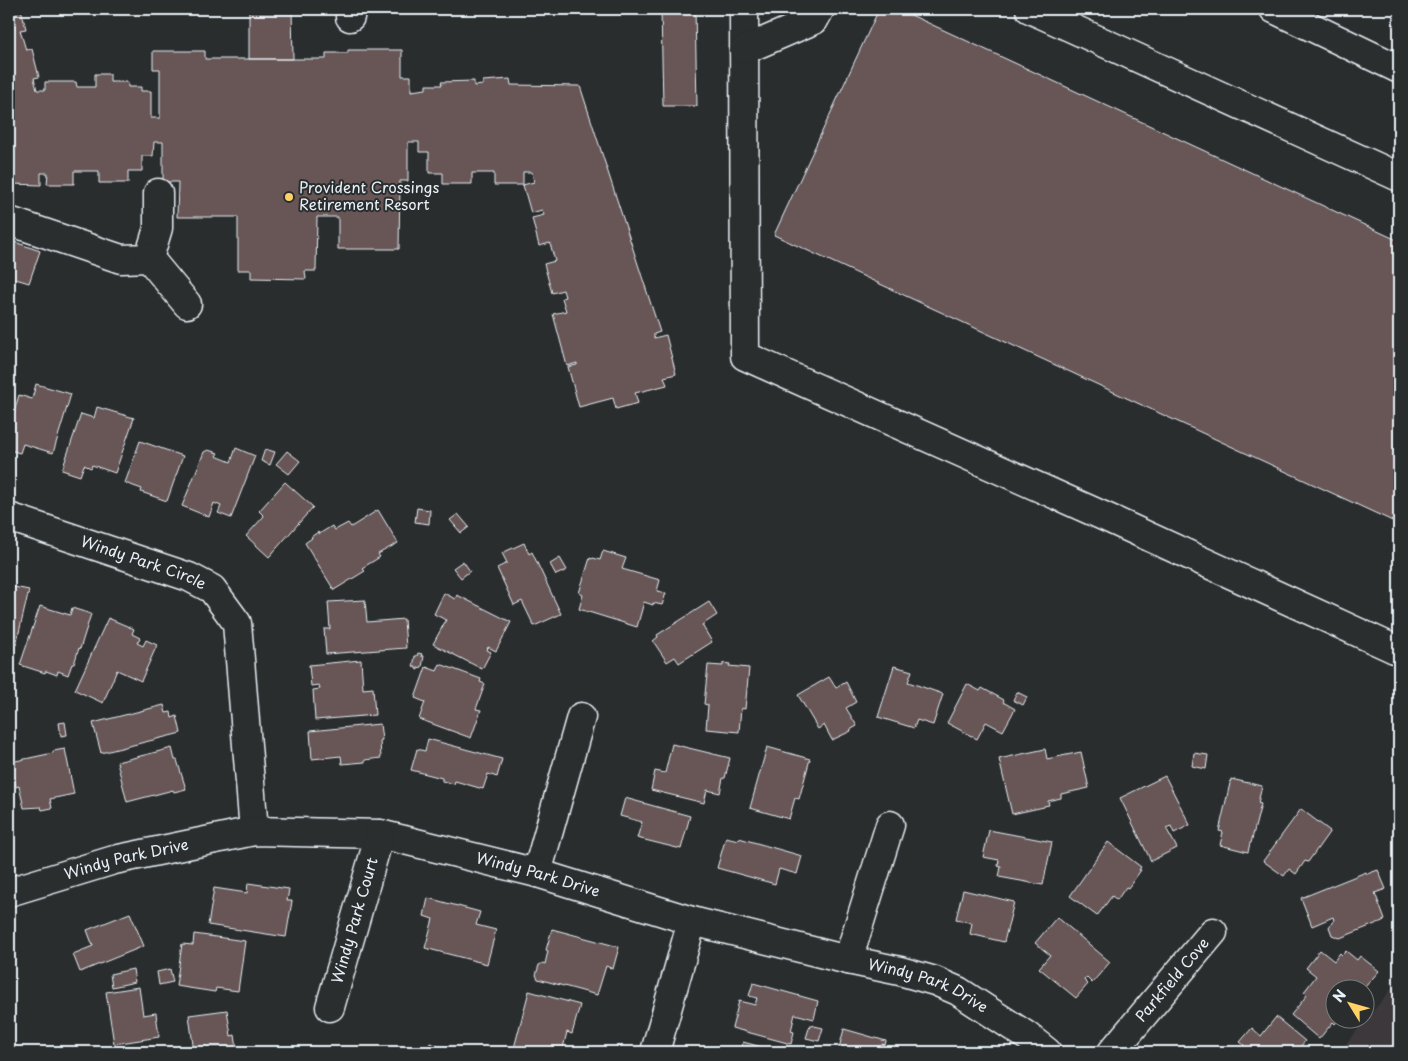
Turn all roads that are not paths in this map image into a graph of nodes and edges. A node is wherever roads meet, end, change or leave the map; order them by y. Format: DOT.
graph roads {
  1 [pos="744,9"];
  2 [pos="820,9"];
  3 [pos="1274,9"];
  4 [pos="1037,10"];
  5 [pos="744,50"];
  6 [pos="1399,69"];
  7 [pos="1399,177"];
  8 [pos="158,193"];
  9 [pos="9,221"];
  10 [pos="149,258"];
  11 [pos="187,304"];
  12 [pos="9,517"];
  13 [pos="1399,651"];
  14 [pos="581,717"];
  15 [pos="890,824"];
  16 [pos="254,831"];
  17 [pos="380,834"];
  18 [pos="538,873"];
  19 [pos="9,892"];
  20 [pos="692,921"];
  21 [pos="1213,932"];
  22 [pos="848,960"];
  23 [pos="330,1007"];
  24 [pos="655,1052"];
  25 [pos="1047,1052"];
  26 [pos="1112,1052"];
  1 -- 5 [label="street"];
  2 -- 5 [label="street"];
  3 -- 6 [label="street"];
  4 -- 7 [label="street"];
  5 -- 13 [label="street"];
  8 -- 10 [label="street"];
  9 -- 10 [label="street"];
  10 -- 11 [label="street"];
  12 -- 16 [label="street, Windy Park Circle"];
  14 -- 18 [label="street"];
  15 -- 22 [label="street"];
  16 -- 17 [label="street, Windy Park Drive"];
  16 -- 19 [label="street, Windy Park Drive"];
  17 -- 18 [label="street, Windy Park Drive"];
  17 -- 23 [label="street, Windy Park Court"];
  18 -- 20 [label="street, Windy Park Drive"];
  20 -- 22 [label="street, Windy Park Drive"];
  20 -- 24 [label="street"];
  21 -- 26 [label="street, Parkfield Cove"];
  22 -- 25 [label="street, Windy Park Drive"];
}
